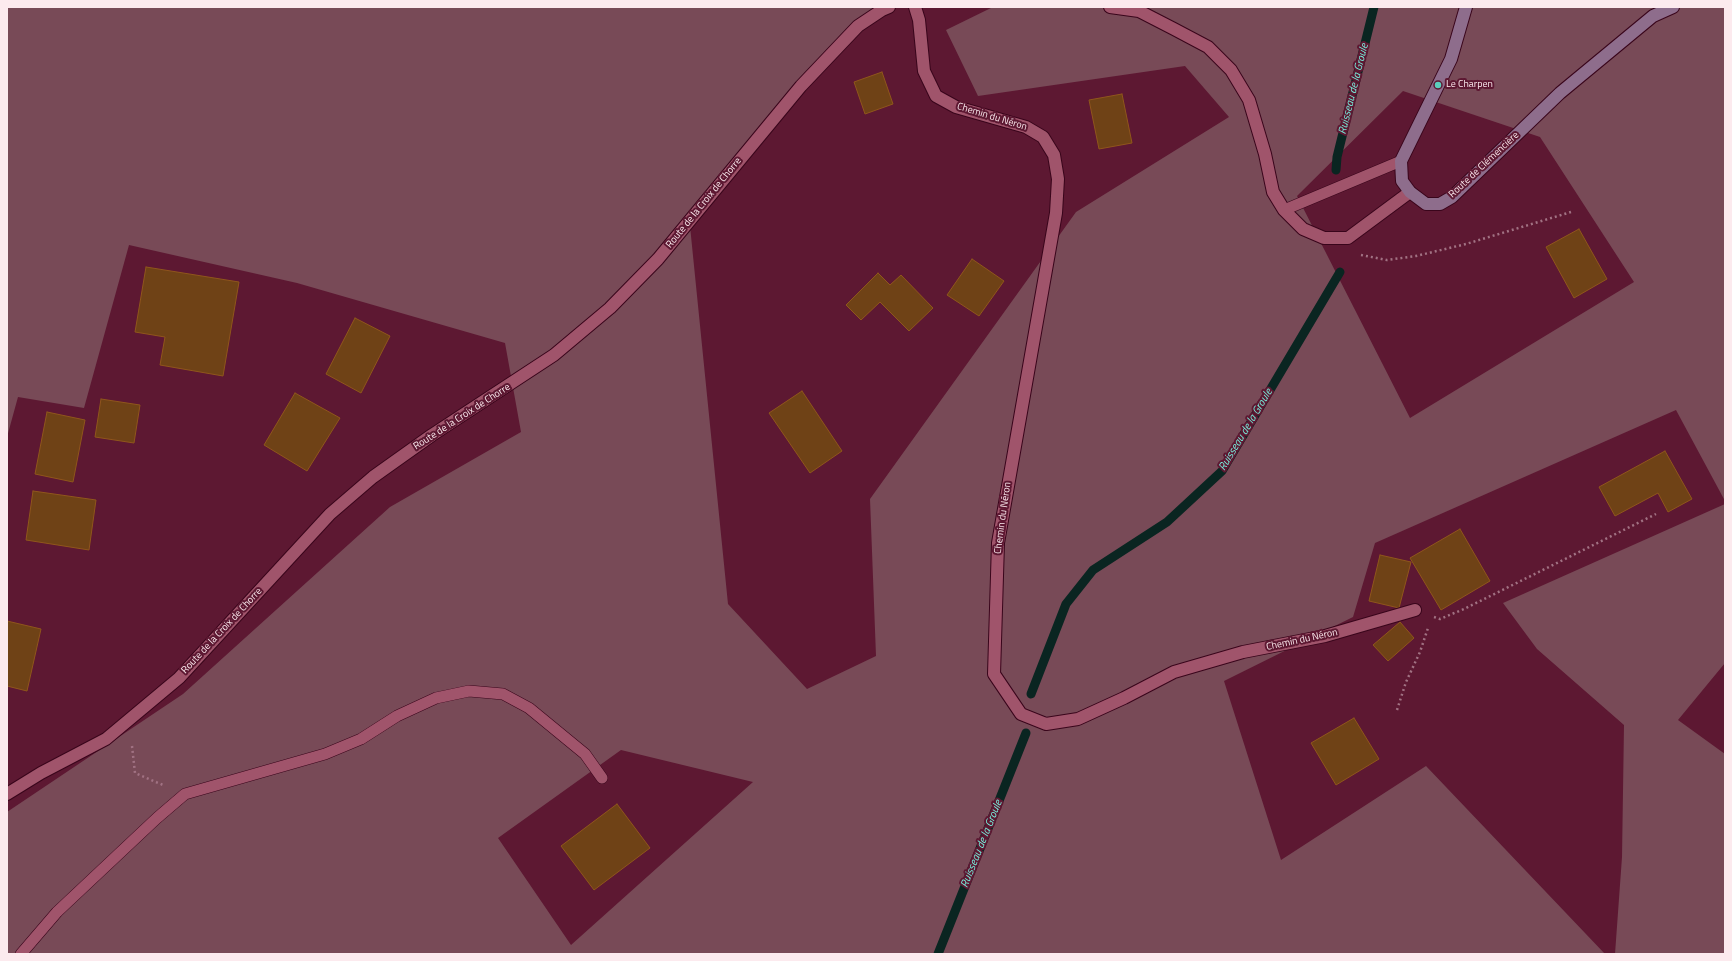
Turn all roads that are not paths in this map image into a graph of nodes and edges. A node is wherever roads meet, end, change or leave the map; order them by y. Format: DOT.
graph roads {
  1 [pos="889,7"];
  2 [pos="915,7"];
  3 [pos="1110,7"];
  4 [pos="1466,7"];
  5 [pos="1673,7"];
  6 [pos="1401,161"];
  7 [pos="1410,192"];
  8 [pos="1284,210"];
  9 [pos="1415,610"];
  10 [pos="602,778"];
  11 [pos="7,794"];
  12 [pos="21,954"];
  1 -- 11 [label="street, Route de la Croix de Chorre"];
  2 -- 9 [label="street, Chemin du Néron"];
  3 -- 8 [label="street"];
  4 -- 6 [label="street, Route de Clémencière"];
  5 -- 7 [label="street, Route de Clémencière"];
  6 -- 7 [label="street, Route de Clémencière"];
  6 -- 8 [label="lane"];
  7 -- 8 [label="street"];
  10 -- 12 [label="lane"];
}
